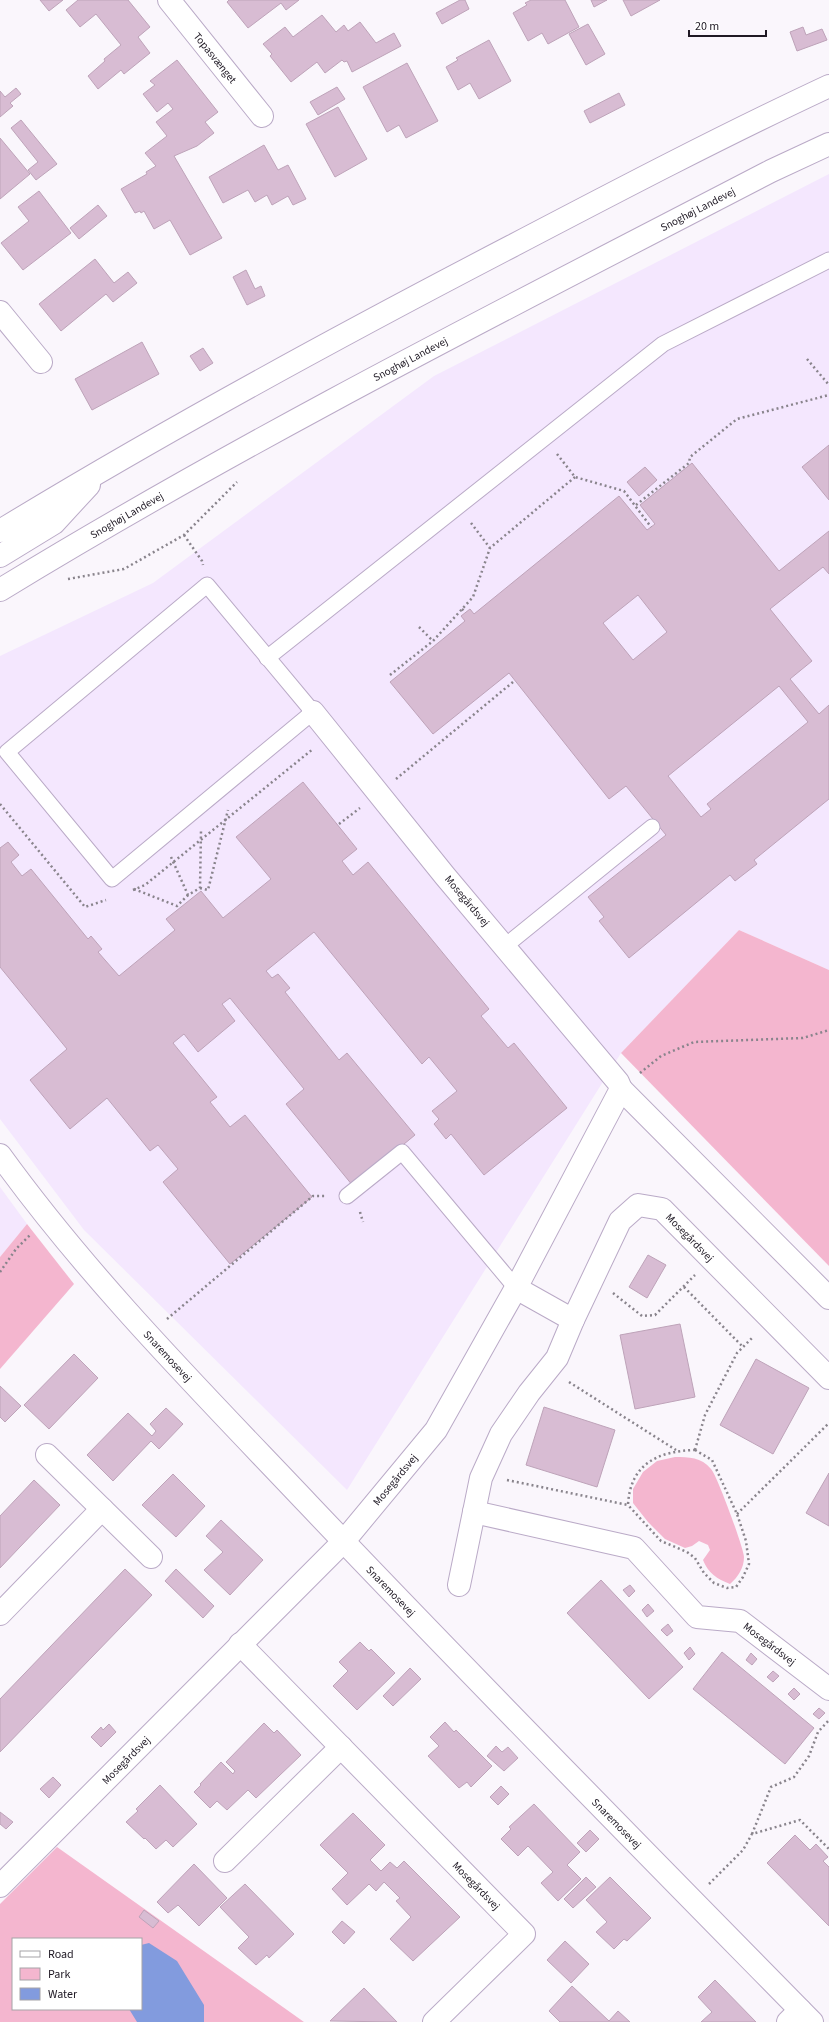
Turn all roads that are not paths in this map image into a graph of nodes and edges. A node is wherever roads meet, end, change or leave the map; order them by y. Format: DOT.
graph roads {
  1 [pos="169,0"];
  2 [pos="829,86"];
  3 [pos="262,116"];
  4 [pos="829,144"];
  5 [pos="829,260"];
  6 [pos="0,312"];
  7 [pos="41,362"];
  8 [pos="108,465"];
  9 [pos="0,530"];
  10 [pos="0,556"];
  11 [pos="0,590"];
  12 [pos="267,658"];
  13 [pos="313,712"];
  14 [pos="652,827"];
  15 [pos="504,947"];
  16 [pos="621,1089"];
  17 [pos="0,1155"];
  18 [pos="347,1196"];
  19 [pos="516,1288"];
  20 [pos="829,1298"];
  21 [pos="573,1320"];
  22 [pos="829,1378"];
  23 [pos="47,1455"];
  24 [pos="102,1509"];
  25 [pos="474,1512"];
  26 [pos="344,1541"];
  27 [pos="151,1556"];
  28 [pos="459,1585"];
  29 [pos="0,1614"];
  30 [pos="240,1644"];
  31 [pos="829,1689"];
  32 [pos="341,1747"];
  33 [pos="225,1861"];
  34 [pos="4,1875"];
  35 [pos="800,2018"];
  36 [pos="434,2022"];
  1 -- 3 [label="street, Topasvænget"];
  2 -- 8 [label="street"];
  4 -- 11 [label="street, Snoghøj Landevej"];
  5 -- 12 [label="lane"];
  6 -- 7 [label="street"];
  8 -- 9 [label="street"];
  8 -- 10 [label="street"];
  12 -- 13 [label="lane"];
  12 -- 13 [label="lane"];
  13 -- 15 [label="street, Mosegårdsvej"];
  14 -- 15 [label="lane"];
  15 -- 16 [label="street, Mosegårdsvej"];
  16 -- 19 [label="street, Mosegårdsvej"];
  16 -- 20 [label="street, Mosegårdsvej"];
  17 -- 26 [label="street, Snaremosevej"];
  18 -- 19 [label="lane"];
  19 -- 21 [label="street"];
  19 -- 26 [label="street, Mosegårdsvej"];
  21 -- 22 [label="street, Mosegårdsvej"];
  21 -- 25 [label="street, Mosegårdsvej"];
  23 -- 24 [label="street"];
  24 -- 27 [label="street"];
  24 -- 29 [label="street"];
  25 -- 28 [label="street, Mosegårdsvej"];
  25 -- 31 [label="street, Mosegårdsvej"];
  26 -- 30 [label="street, Mosegårdsvej"];
  26 -- 35 [label="street, Snaremosevej"];
  30 -- 32 [label="street, Mosegårdsvej"];
  30 -- 34 [label="street, Mosegårdsvej"];
  32 -- 33 [label="street"];
  32 -- 36 [label="street, Mosegårdsvej"];
}
